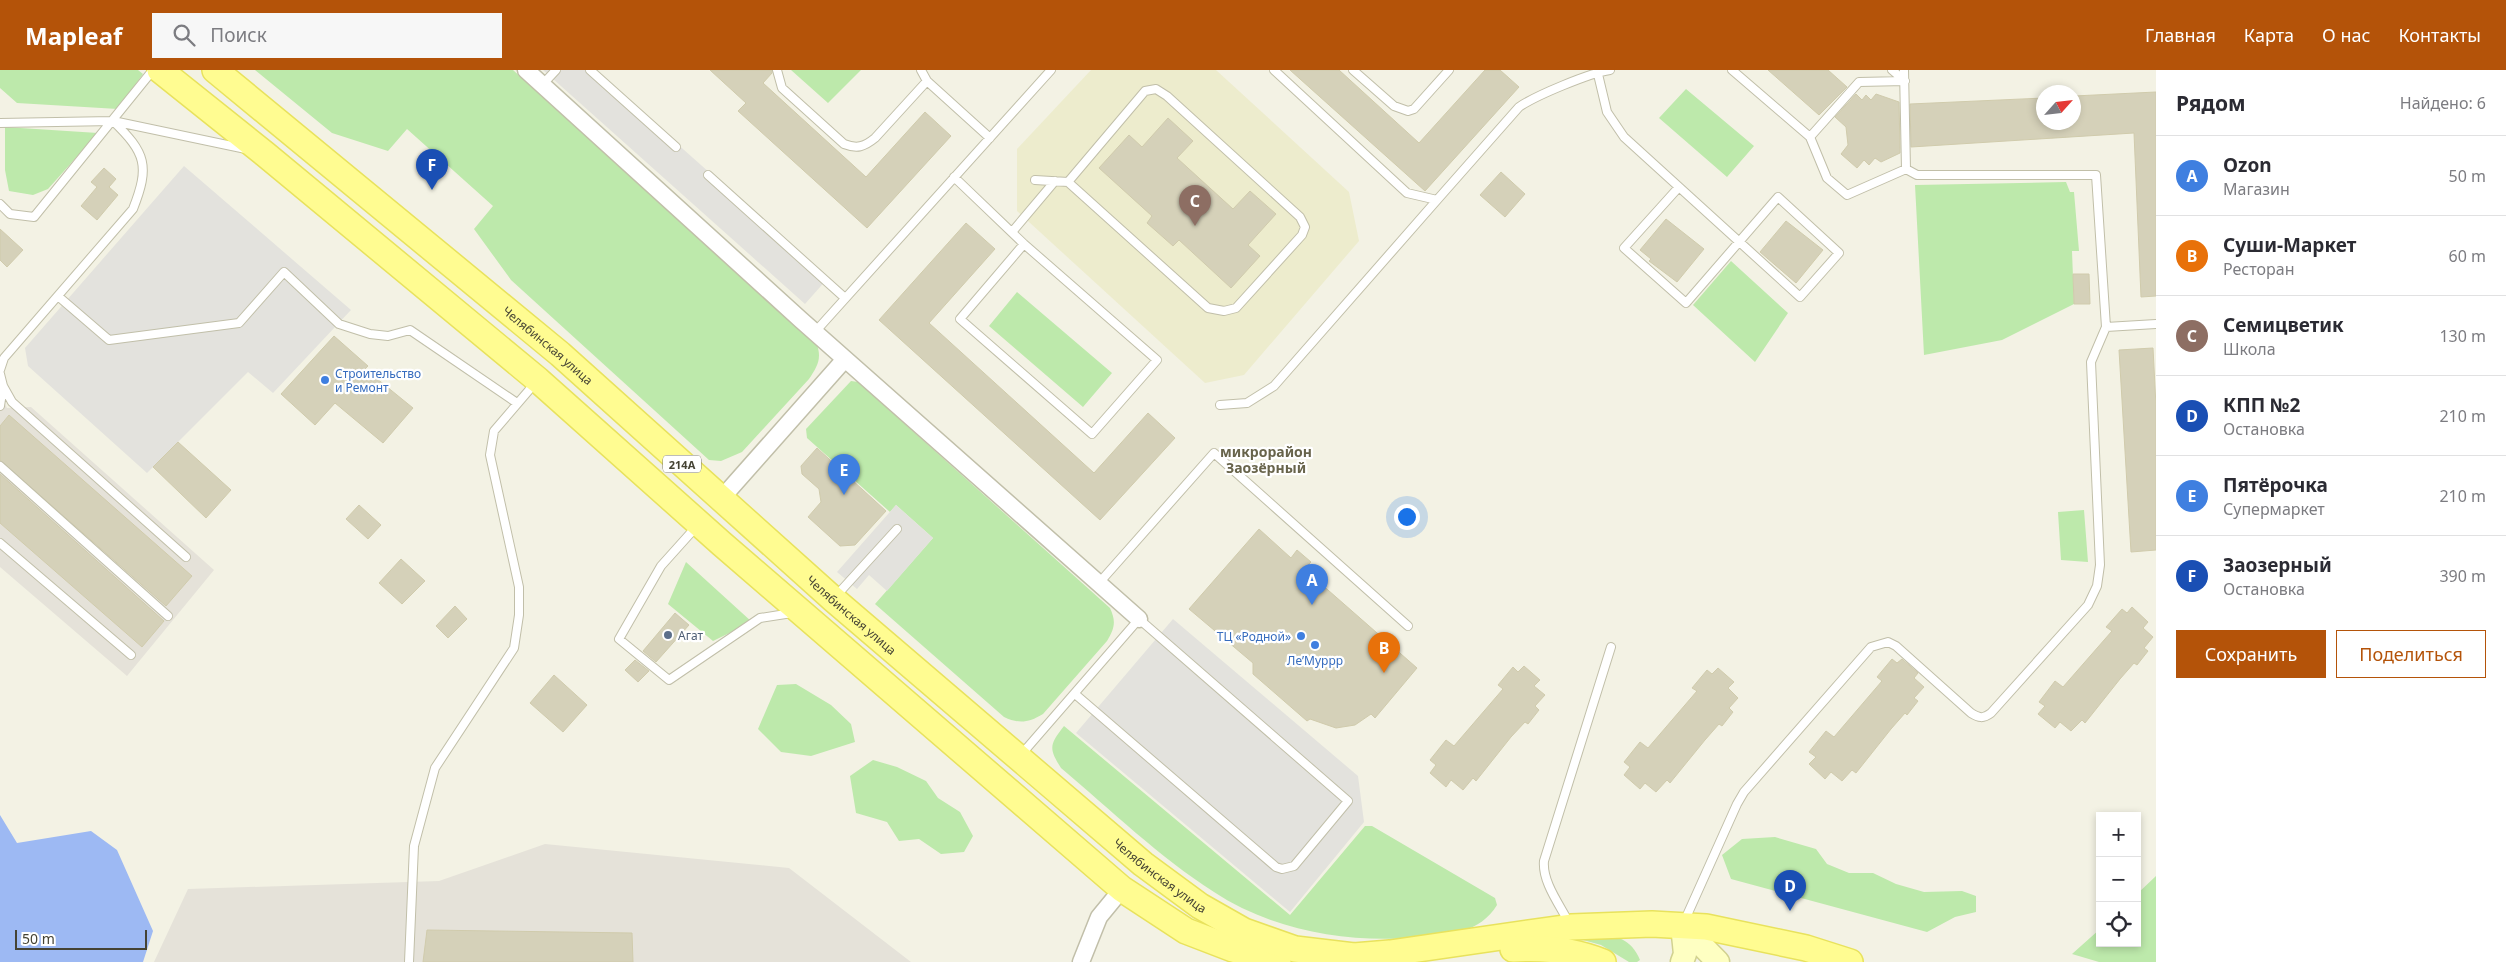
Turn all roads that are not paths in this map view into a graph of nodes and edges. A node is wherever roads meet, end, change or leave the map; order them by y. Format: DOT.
graph roads {
  1 [pos="153,70"];
  2 [pos="160,70"];
  3 [pos="215,70"];
  4 [pos="526,70"];
  5 [pos="556,70"];
  6 [pos="590,70"];
  7 [pos="776,70"];
  8 [pos="921,70"];
  9 [pos="1052,70"];
  10 [pos="1274,70"];
  11 [pos="1353,70"];
  12 [pos="1449,70"];
  13 [pos="1610,70"];
  14 [pos="1732,70"];
  15 [pos="1892,70"];
  16 [pos="1904,70"];
  17 [pos="1597,71"];
  18 [pos="927,81"];
  19 [pos="1905,81"];
  20 [pos="542,85"];
  21 [pos="113,121"];
  22 [pos="0,123"];
  23 [pos="1810,137"];
  24 [pos="990,138"];
  25 [pos="676,147"];
  26 [pos="265,154"];
  27 [pos="1906,169"];
  28 [pos="708,175"];
  29 [pos="954,177"];
  30 [pos="1035,180"];
  31 [pos="1055,181"];
  32 [pos="1068,182"];
  33 [pos="1679,186"];
  34 [pos="1437,200"];
  35 [pos="0,204"];
  36 [pos="1012,232"];
  37 [pos="1740,242"];
  38 [pos="1024,244"];
  39 [pos="438,252"];
  40 [pos="416,278"];
  41 [pos="59,297"];
  42 [pos="845,298"];
  43 [pos="2156,324"];
  44 [pos="2106,327"];
  45 [pos="815,332"];
  46 [pos="560,354"];
  47 [pos="2,358"];
  48 [pos="845,359"];
  49 [pos="0,370"];
  50 [pos="0,374"];
  51 [pos="538,380"];
  52 [pos="3,386"];
  53 [pos="517,403"];
  54 [pos="1220,405"];
  55 [pos="0,406"];
  56 [pos="0,466"];
  57 [pos="721,499"];
  58 [pos="699,523"];
  59 [pos="897,529"];
  60 [pos="0,543"];
  61 [pos="186,558"];
  62 [pos="1099,583"];
  63 [pos="833,599"];
  64 [pos="800,612"];
  65 [pos="168,616"];
  66 [pos="1139,619"];
  67 [pos="1408,626"];
  68 [pos="1611,647"];
  69 [pos="131,655"];
  70 [pos="1075,694"];
  71 [pos="1018,757"];
  72 [pos="1143,864"];
  73 [pos="1122,889"];
  74 [pos="1682,925"];
  75 [pos="1571,927"];
  76 [pos="408,962"];
  77 [pos="1081,962"];
  78 [pos="1278,962"];
  79 [pos="1415,962"];
  80 [pos="1603,962"];
  81 [pos="1682,962"];
  82 [pos="1718,962"];
  83 [pos="1850,962"];
  1 -- 21 [label="lane"];
  2 -- 26 [label="main road"];
  3 -- 39 [label="main road, Челябинская улица / 214А"];
  4 -- 20 [label="street"];
  5 -- 20 [label="lane"];
  6 -- 25 [label="lane"];
  7 -- 18 [label="lane"];
  8 -- 18 [label="lane"];
  9 -- 24 [label="lane"];
  10 -- 34 [label="lane"];
  11 -- 12 [label="lane"];
  13 -- 17 [label="lane"];
  14 -- 23 [label="lane"];
  15 -- 19 [label="lane"];
  16 -- 19 [label="lane"];
  17 -- 33 [label="lane"];
  17 -- 34 [label="lane"];
  18 -- 24 [label="lane"];
  19 -- 23 [label="lane"];
  19 -- 27 [label="lane"];
  20 -- 45 [label="street"];
  21 -- 22 [label="lane"];
  21 -- 26 [label="lane"];
  21 -- 35 [label="lane"];
  21 -- 41 [label="lane"];
  23 -- 27 [label="lane"];
  24 -- 29 [label="lane"];
  26 -- 40 [label="main road"];
  27 -- 44 [label="lane"];
  28 -- 42 [label="lane"];
  29 -- 36 [label="lane"];
  29 -- 42 [label="lane"];
  30 -- 31 [label="lane"];
  31 -- 32 [label="lane"];
  31 -- 36 [label="lane"];
  32 -- 32 [label="lane"];
  33 -- 37 [label="lane"];
  33 -- 37 [label="lane"];
  34 -- 54 [label="lane"];
  36 -- 38 [label="lane"];
  37 -- 37 [label="lane"];
  38 -- 38 [label="lane"];
  39 -- 40 [label="main road"];
  39 -- 46 [label="main road, Челябинская улица / 214А"];
  40 -- 51 [label="main road"];
  41 -- 47 [label="lane"];
  41 -- 53 [label="lane"];
  42 -- 45 [label="lane"];
  43 -- 44 [label="lane"];
  44 -- 74 [label="lane"];
  45 -- 48 [label="street"];
  46 -- 51 [label="main road"];
  46 -- 57 [label="main road, Челябинская улица / 214А"];
  47 -- 49 [label="lane"];
  48 -- 57 [label="street"];
  48 -- 62 [label="street"];
  50 -- 52 [label="lane"];
  51 -- 53 [label="lane"];
  51 -- 58 [label="main road"];
  52 -- 55 [label="lane"];
  52 -- 61 [label="lane"];
  53 -- 76 [label="lane"];
  56 -- 65 [label="lane"];
  57 -- 58 [label="main road"];
  57 -- 63 [label="main road, Челябинская улица / 214А"];
  58 -- 64 [label="main road"];
  58 -- 64 [label="lane"];
  59 -- 63 [label="lane"];
  60 -- 69 [label="lane"];
  62 -- 66 [label="street"];
  62 -- 67 [label="lane"];
  63 -- 71 [label="main road, Челябинская улица / 214А"];
  64 -- 73 [label="main road"];
  66 -- 70 [label="lane"];
  66 -- 70 [label="lane"];
  68 -- 75 [label="lane"];
  70 -- 71 [label="lane"];
  71 -- 72 [label="main road, Челябинская улица / 214А"];
  72 -- 73 [label="main road"];
  72 -- 75 [label="main road, Челябинская улица / 214А"];
  73 -- 77 [label="street"];
  73 -- 78 [label="main road"];
  74 -- 75 [label="main road, Челябинская улица"];
  74 -- 81 [label="street"];
  74 -- 82 [label="street"];
  74 -- 83 [label="main road, Челябинская улица"];
  79 -- 80 [label="main road"];
}
